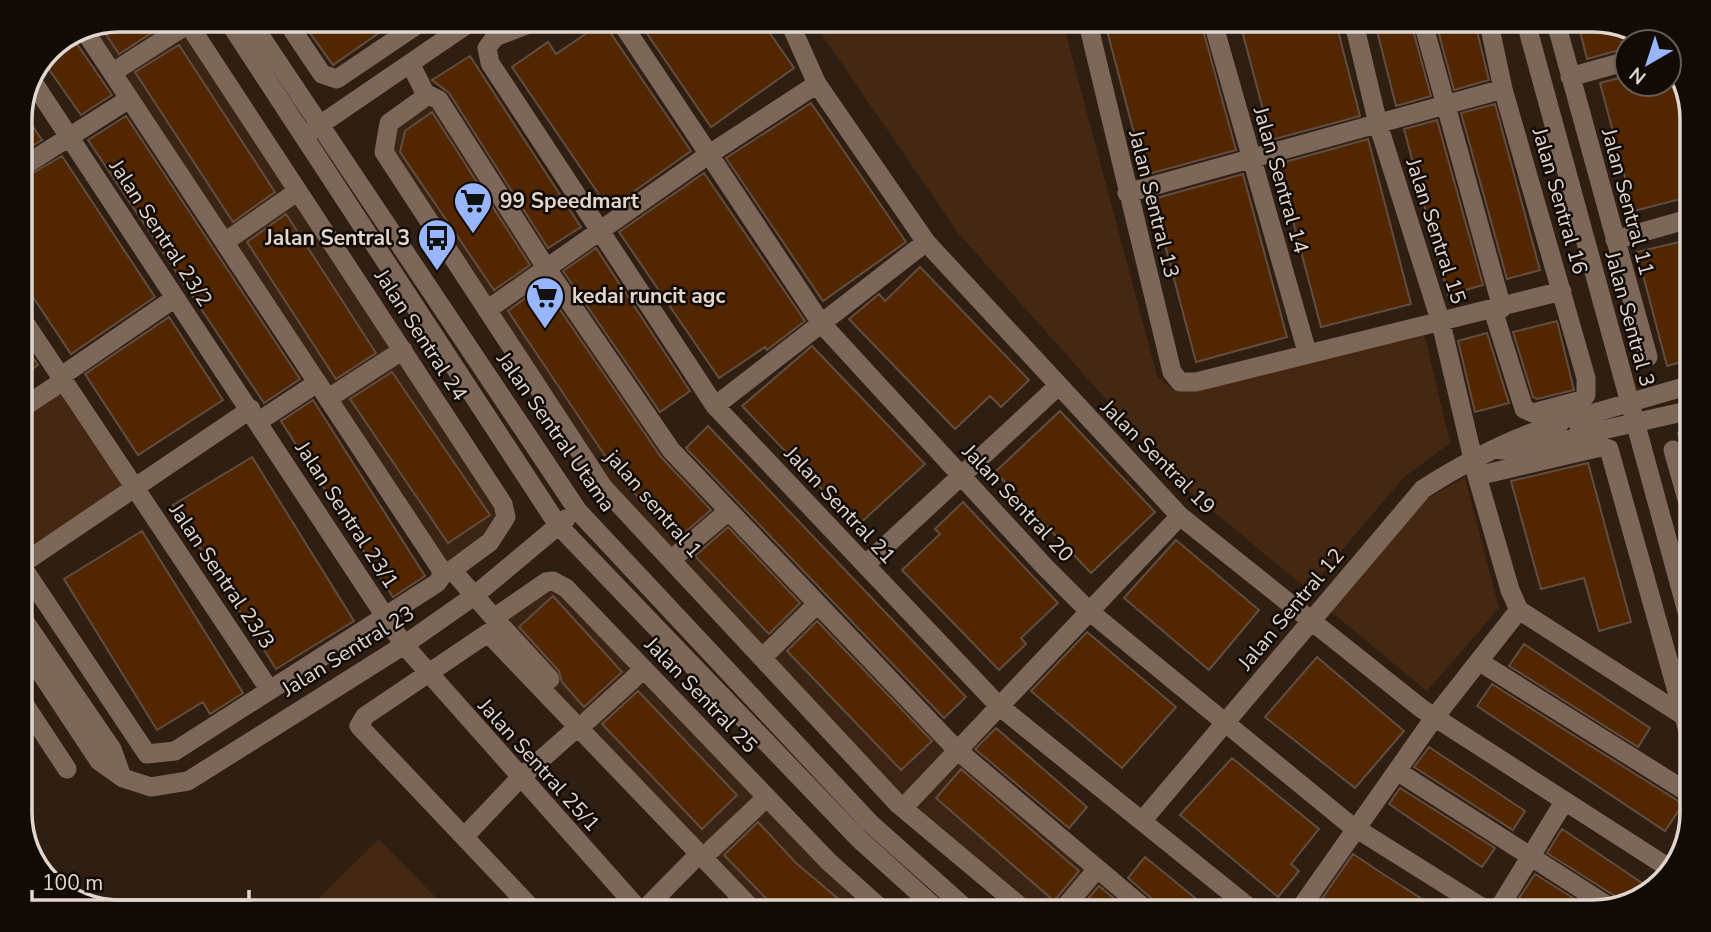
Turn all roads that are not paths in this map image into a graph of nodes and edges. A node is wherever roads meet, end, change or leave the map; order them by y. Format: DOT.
graph roads {
  1 [pos="172,32"];
  2 [pos="193,32"];
  3 [pos="238,32"];
  4 [pos="256,32"];
  5 [pos="294,32"];
  6 [pos="399,32"];
  7 [pos="418,32"];
  8 [pos="457,32"];
  9 [pos="508,32"];
  10 [pos="628,32"];
  11 [pos="794,32"];
  12 [pos="1090,32"];
  13 [pos="1216,32"];
  14 [pos="1356,32"];
  15 [pos="1425,32"];
  16 [pos="1491,32"];
  17 [pos="1528,32"];
  18 [pos="1558,32"];
  19 [pos="99,34"];
  20 [pos="89,37"];
  21 [pos="432,50"];
  22 [pos="411,65"];
  23 [pos="1613,65"];
  24 [pos="121,67"];
  25 [pos="1570,76"];
  26 [pos="817,84"];
  27 [pos="37,88"];
  28 [pos="1503,89"];
  29 [pos="425,93"];
  30 [pos="129,99"];
  31 [pos="1444,106"];
  32 [pos="1378,124"];
  33 [pos="312,130"];
  34 [pos="70,136"];
  35 [pos="708,155"];
  36 [pos="32,161"];
  37 [pos="1251,161"];
  38 [pos="298,191"];
  39 [pos="1128,193"];
  40 [pos="1679,222"];
  41 [pos="600,230"];
  42 [pos="232,237"];
  43 [pos="1615,240"];
  44 [pos="926,242"];
  45 [pos="547,269"];
  46 [pos="432,289"];
  47 [pos="1562,291"];
  48 [pos="175,298"];
  49 [pos="482,302"];
  50 [pos="1497,309"];
  51 [pos="821,323"];
  52 [pos="1441,323"];
  53 [pos="32,334"];
  54 [pos="403,349"];
  55 [pos="1307,352"];
  56 [pos="1648,357"];
  57 [pos="62,379"];
  58 [pos="317,383"];
  59 [pos="1057,387"];
  60 [pos="1680,388"];
  61 [pos="335,394"];
  62 [pos="32,401"];
  63 [pos="1629,402"];
  64 [pos="715,406"];
  65 [pos="1679,413"];
  66 [pos="255,415"];
  67 [pos="1635,425"];
  68 [pos="1568,429"];
  69 [pos="1673,450"];
  70 [pos="1475,467"];
  71 [pos="1680,473"];
  72 [pos="961,476"];
  73 [pos="137,489"];
  74 [pos="578,510"];
  75 [pos="727,512"];
  76 [pos="1180,516"];
  77 [pos="558,525"];
  78 [pos="32,558"];
  79 [pos="671,560"];
  80 [pos="865,565"];
  81 [pos="452,570"];
  82 [pos="32,584"];
  83 [pos="1680,586"];
  84 [pos="474,596"];
  85 [pos="816,605"];
  86 [pos="1519,610"];
  87 [pos="1089,611"];
  88 [pos="385,615"];
  89 [pos="494,618"];
  90 [pos="1310,620"];
  91 [pos="32,632"];
  92 [pos="404,645"];
  93 [pos="762,658"];
  94 [pos="32,660"];
  95 [pos="1480,662"];
  96 [pos="645,669"];
  97 [pos="429,675"];
  98 [pos="270,689"];
  99 [pos="1680,701"];
  100 [pos="999,706"];
  101 [pos="1680,713"];
  102 [pos="32,716"];
  103 [pos="1434,718"];
  104 [pos="1226,722"];
  105 [pos="583,723"];
  106 [pos="957,750"];
  107 [pos="67,769"];
  108 [pos="1397,771"];
  109 [pos="123,778"];
  110 [pos="520,779"];
  111 [pos="1680,787"];
  112 [pos="767,797"];
  113 [pos="1564,802"];
  114 [pos="903,808"];
  115 [pos="1142,821"];
  116 [pos="1357,829"];
  117 [pos="465,836"];
  118 [pos="706,851"];
  119 [pos="1531,858"];
  120 [pos="1663,864"];
  121 [pos="1097,869"];
  122 [pos="524,900"];
  123 [pos="629,900"];
  124 [pos="655,900"];
  125 [pos="746,900"];
  126 [pos="758,900"];
  127 [pos="871,900"];
  128 [pos="927,900"];
  129 [pos="956,900"];
  130 [pos="1013,900"];
  131 [pos="1071,900"];
  132 [pos="1134,900"];
  133 [pos="1239,900"];
  134 [pos="1306,900"];
  135 [pos="1469,900"];
  136 [pos="1504,900"];
  137 [pos="1598,900"];
  1 -- 24 [label="street"];
  2 -- 38 [label="street, Jalan Sentral 24"];
  3 -- 33 [label="street, Jalan Sentral Utama"];
  4 -- 33 [label="street, Jalan Sentral Utama"];
  5 -- 6 [label="street"];
  7 -- 21 [label="street"];
  8 -- 21 [label="street"];
  9 -- 41 [label="street, Jalan Sentral 21"];
  10 -- 35 [label="street, Jalan Sentral 20"];
  11 -- 26 [label="street, Jalan Sentral 19"];
  12 -- 39 [label="street, Jalan Sentral 13"];
  13 -- 37 [label="street, Jalan Sentral 14"];
  14 -- 32 [label="street, Jalan Sentral 15"];
  15 -- 31 [label="street"];
  16 -- 28 [label="street, Jalan Sentral 16"];
  17 -- 63 [label="street, Jalan Sentral 3"];
  18 -- 25 [label="street, Jalan Sentral 11"];
  19 -- 24 [label="street"];
  20 -- 30 [label="street"];
  21 -- 22 [label="street"];
  22 -- 29 [label="street"];
  22 -- 33 [label="street"];
  23 -- 25 [label="street"];
  24 -- 42 [label="street"];
  25 -- 43 [label="street, Jalan Sentral 11"];
  26 -- 35 [label="street"];
  26 -- 44 [label="street, Jalan Sentral 19"];
  27 -- 34 [label="street, Jalan Sentral 23/2"];
  28 -- 31 [label="street"];
  28 -- 47 [label="street, Jalan Sentral 16"];
  29 -- 45 [label="street"];
  29 -- 49 [label="street, jalan sentral 1"];
  30 -- 34 [label="street"];
  30 -- 58 [label="street"];
  31 -- 32 [label="street"];
  31 -- 50 [label="street"];
  32 -- 37 [label="street"];
  32 -- 52 [label="street, Jalan Sentral 15"];
  33 -- 46 [label="street, Jalan Sentral Utama"];
  33 -- 77 [label="street, Jalan Sentral Utama"];
  34 -- 36 [label="street"];
  34 -- 48 [label="street, Jalan Sentral 23/2"];
  35 -- 41 [label="street"];
  35 -- 51 [label="street, Jalan Sentral 20"];
  37 -- 39 [label="street"];
  37 -- 55 [label="street, Jalan Sentral 14"];
  38 -- 42 [label="street"];
  38 -- 54 [label="street, Jalan Sentral 24"];
  39 -- 55 [label="street, Jalan Sentral 13"];
  40 -- 43 [label="street"];
  41 -- 45 [label="street"];
  41 -- 64 [label="street, Jalan Sentral 21"];
  42 -- 61 [label="street"];
  43 -- 56 [label="street, Jalan Sentral 11"];
  44 -- 51 [label="street"];
  44 -- 59 [label="street, Jalan Sentral 19"];
  45 -- 49 [label="street"];
  45 -- 75 [label="street"];
  46 -- 49 [label="street"];
  46 -- 74 [label="street, Jalan Sentral Utama"];
  47 -- 50 [label="street"];
  47 -- 50 [label="street, Jalan Sentral 16"];
  48 -- 57 [label="street"];
  48 -- 66 [label="street, Jalan Sentral 23/2"];
  49 -- 79 [label="street, jalan sentral 1"];
  50 -- 52 [label="street"];
  51 -- 64 [label="street"];
  51 -- 72 [label="street, Jalan Sentral 20"];
  52 -- 55 [label="street"];
  52 -- 70 [label="street, Jalan Sentral 15"];
  53 -- 57 [label="street, Jalan Sentral 23/3"];
  54 -- 61 [label="street"];
  54 -- 81 [label="street, Jalan Sentral 24"];
  57 -- 62 [label="street"];
  57 -- 73 [label="street, Jalan Sentral 23/3"];
  58 -- 66 [label="street"];
  58 -- 88 [label="street"];
  59 -- 72 [label="street"];
  59 -- 76 [label="street, Jalan Sentral 19"];
  60 -- 63 [label="street, Jalan Sentral 12"];
  61 -- 81 [label="street"];
  63 -- 67 [label="street, Jalan Sentral 3"];
  63 -- 68 [label="street, Jalan Sentral 12"];
  64 -- 80 [label="street, Jalan Sentral 21"];
  65 -- 67 [label="street, Jalan Sentral 12"];
  66 -- 73 [label="street"];
  66 -- 88 [label="street, Jalan Sentral 23/1"];
  67 -- 68 [label="street, Jalan Sentral 12"];
  67 -- 83 [label="street, Jalan Sentral 3"];
  68 -- 70 [label="street, Jalan Sentral 12"];
  69 -- 71 [label="street"];
  70 -- 86 [label="street, Jalan Sentral 15"];
  70 -- 90 [label="street, Jalan Sentral 12"];
  70 -- 99 [label="street"];
  72 -- 80 [label="street"];
  72 -- 87 [label="street, Jalan Sentral 20"];
  73 -- 78 [label="street"];
  73 -- 98 [label="street, Jalan Sentral 23/3"];
  74 -- 77 [label="street, Jalan Sentral 23"];
  74 -- 129 [label="street, Jalan Sentral Utama"];
  75 -- 79 [label="street"];
  75 -- 85 [label="street"];
  76 -- 87 [label="street"];
  76 -- 90 [label="street, Jalan Sentral 19"];
  77 -- 84 [label="street, Jalan Sentral 23"];
  77 -- 128 [label="street, Jalan Sentral Utama"];
  79 -- 93 [label="street, jalan sentral 1"];
  80 -- 100 [label="street, Jalan Sentral 21"];
  81 -- 84 [label="street"];
  82 -- 98 [label="street"];
  84 -- 89 [label="street"];
  84 -- 92 [label="street, Jalan Sentral 23"];
  85 -- 93 [label="street"];
  85 -- 106 [label="street"];
  86 -- 95 [label="street"];
  86 -- 101 [label="street"];
  87 -- 100 [label="street"];
  87 -- 104 [label="street, Jalan Sentral 20"];
  88 -- 92 [label="street, Jalan Sentral 23/1"];
  88 -- 98 [label="street"];
  89 -- 96 [label="street, Jalan Sentral 25"];
  89 -- 105 [label="street"];
  90 -- 103 [label="street, Jalan Sentral 19"];
  90 -- 104 [label="street, Jalan Sentral 12"];
  91 -- 109 [label="street"];
  92 -- 97 [label="street, Jalan Sentral 25/1"];
  92 -- 109 [label="street, Jalan Sentral 23"];
  93 -- 114 [label="street, jalan sentral 1"];
  94 -- 109 [label="street, Jalan Sentral 23"];
  95 -- 103 [label="street"];
  95 -- 111 [label="street"];
  96 -- 105 [label="street"];
  96 -- 112 [label="street, Jalan Sentral 25"];
  97 -- 105 [label="street"];
  97 -- 110 [label="street, Jalan Sentral 25/1"];
  97 -- 117 [label="street"];
  100 -- 106 [label="street"];
  100 -- 115 [label="street, Jalan Sentral 21"];
  102 -- 107 [label="street"];
  103 -- 108 [label="street"];
  103 -- 113 [label="street, Jalan Sentral 19"];
  104 -- 115 [label="street, Jalan Sentral 12"];
  104 -- 116 [label="street, Jalan Sentral 20"];
  105 -- 110 [label="street"];
  105 -- 118 [label="street"];
  106 -- 114 [label="street"];
  106 -- 121 [label="street"];
  108 -- 116 [label="street"];
  108 -- 119 [label="street"];
  110 -- 117 [label="street"];
  110 -- 123 [label="street, Jalan Sentral 25/1"];
  112 -- 118 [label="street"];
  112 -- 127 [label="street, Jalan Sentral 25"];
  113 -- 119 [label="street"];
  113 -- 120 [label="street, Jalan Sentral 19"];
  114 -- 130 [label="street, jalan sentral 1"];
  115 -- 133 [label="street, Jalan Sentral 21"];
  116 -- 134 [label="street"];
  116 -- 135 [label="street, Jalan Sentral 20"];
  117 -- 122 [label="street"];
  118 -- 124 [label="street"];
  118 -- 125 [label="street"];
  118 -- 126 [label="street"];
  119 -- 136 [label="street"];
  119 -- 137 [label="street"];
  121 -- 131 [label="street"];
  121 -- 132 [label="street"];
}
